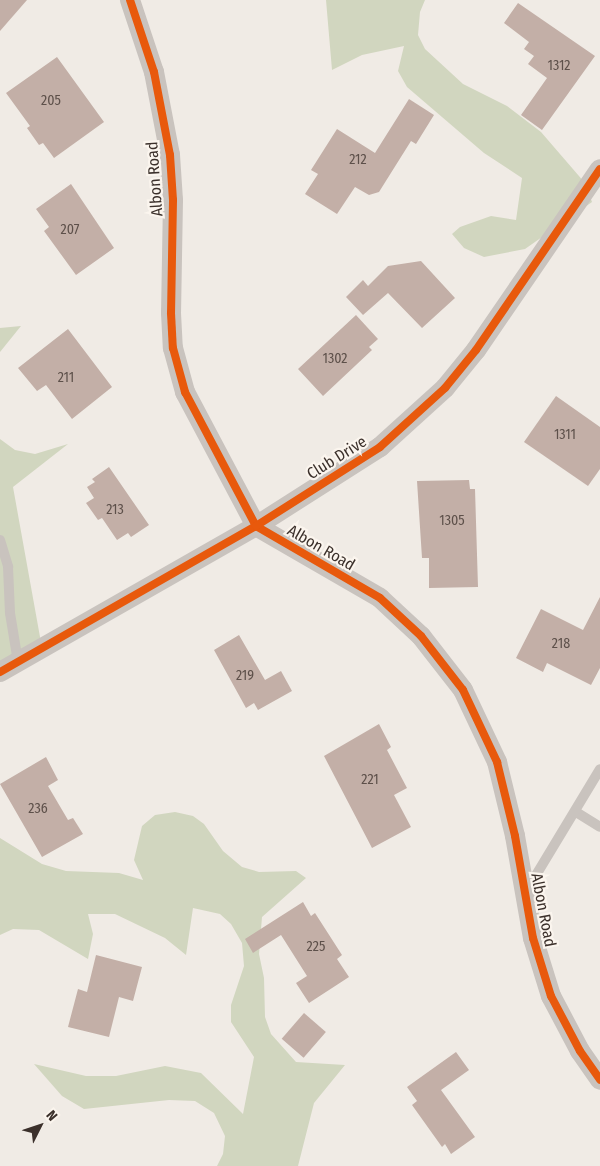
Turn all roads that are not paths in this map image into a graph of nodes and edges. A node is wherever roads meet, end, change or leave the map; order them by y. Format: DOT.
graph roads {
  1 [pos="130,0"];
  2 [pos="600,169"];
  3 [pos="256,526"];
  4 [pos="0,540"];
  5 [pos="18,662"];
  6 [pos="0,672"];
  7 [pos="600,769"];
  8 [pos="576,812"];
  9 [pos="600,827"];
  10 [pos="525,893"];
  11 [pos="600,1080"];
  1 -- 3 [label="street, Albon Road"];
  2 -- 3 [label="street, Club Drive"];
  3 -- 5 [label="street, Club Drive"];
  3 -- 10 [label="street, Albon Road"];
  4 -- 5 [label="lane"];
  5 -- 6 [label="street, Club Drive"];
  7 -- 8 [label="lane"];
  8 -- 9 [label="lane"];
  8 -- 10 [label="lane"];
  10 -- 11 [label="street, Albon Road"];
}
